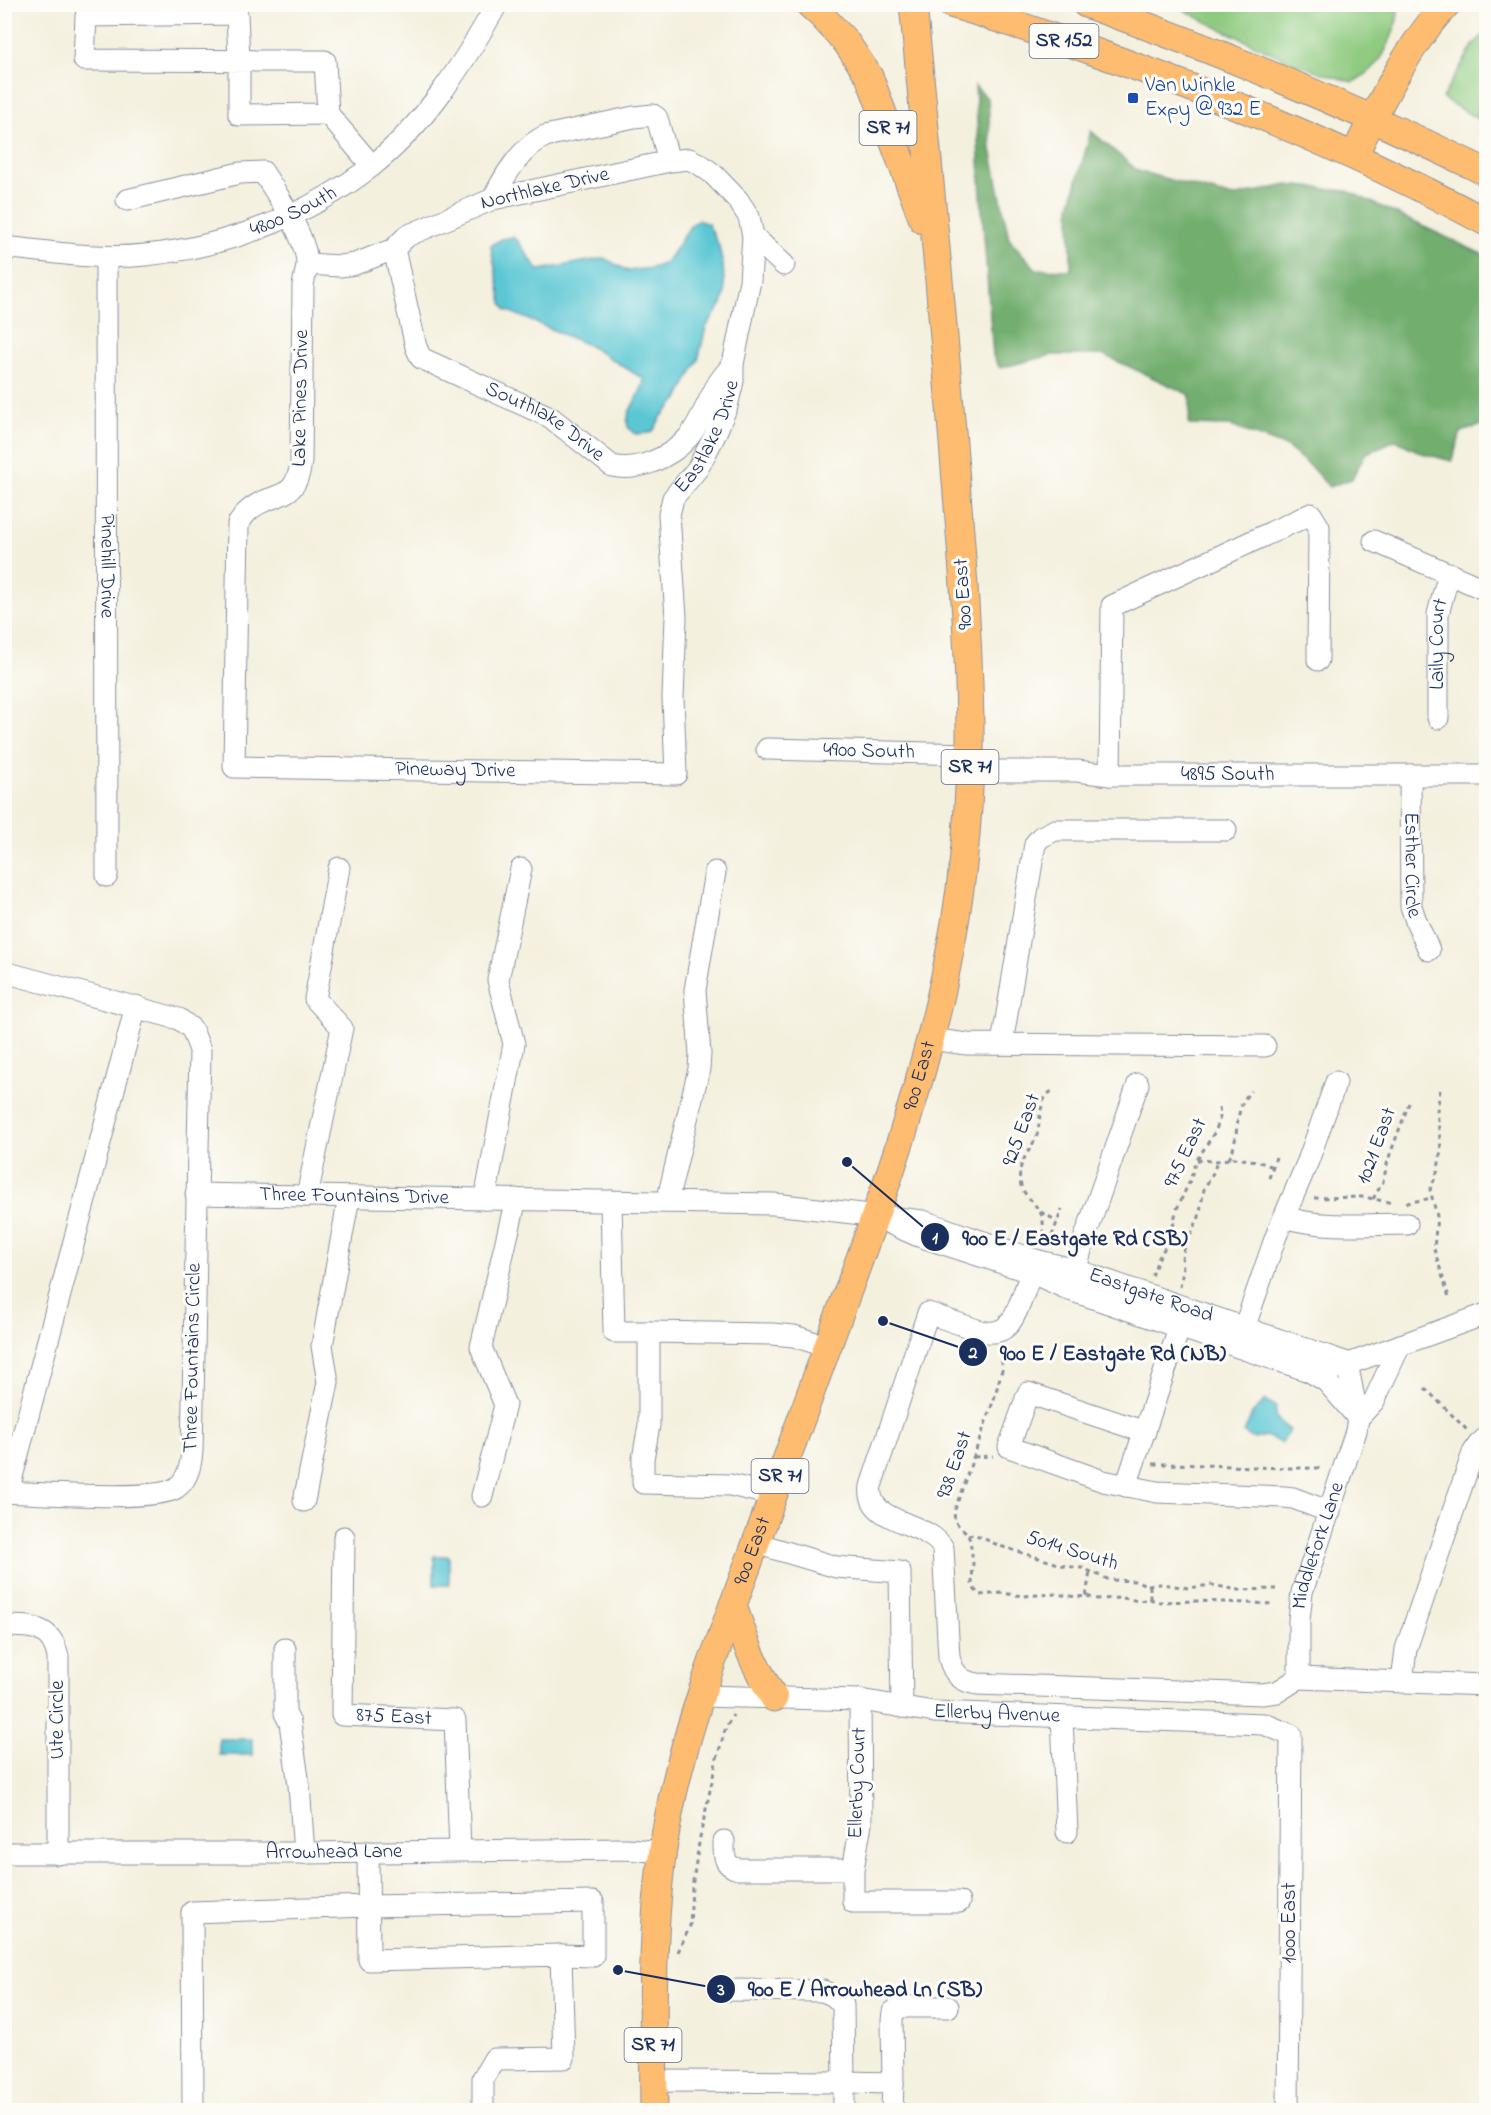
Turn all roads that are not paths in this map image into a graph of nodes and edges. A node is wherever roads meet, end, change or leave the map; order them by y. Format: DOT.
graph roads {
  1 [pos="497,4"];
  2 [pos="808,4"];
  3 [pos="914,4"];
  4 [pos="951,4"];
  5 [pos="1086,4"];
  6 [pos="1447,4"];
  7 [pos="239,60"];
  8 [pos="328,114"];
  9 [pos="1372,118"];
  10 [pos="1354,156"];
  11 [pos="679,160"];
  12 [pos="372,166"];
  13 [pos="1486,172"];
  14 [pos="493,199"];
  15 [pos="127,200"];
  16 [pos="290,217"];
  17 [pos="1486,222"];
  18 [pos="753,236"];
  19 [pos="4,247"];
  20 [pos="394,249"];
  21 [pos="936,255"];
  22 [pos="106,257"];
  23 [pos="307,264"];
  24 [pos="784,265"];
  25 [pos="732,364"];
  26 [pos="1374,541"];
  27 [pos="1449,573"];
  28 [pos="1486,590"];
  29 [pos="1318,660"];
  30 [pos="1438,718"];
  31 [pos="768,749"];
  32 [pos="970,763"];
  33 [pos="234,767"];
  34 [pos="676,774"];
  35 [pos="1110,775"];
  36 [pos="1410,775"];
  37 [pos="1486,775"];
  38 [pos="1226,830"];
  39 [pos="339,868"];
  40 [pos="521,870"];
  41 [pos="715,872"];
  42 [pos="107,876"];
  43 [pos="1429,950"];
  44 [pos="4,972"];
  45 [pos="136,1006"];
  46 [pos="930,1039"];
  47 [pos="1002,1044"];
  48 [pos="1265,1046"];
  49 [pos="1336,1082"];
  50 [pos="1138,1084"];
  51 [pos="196,1194"];
  52 [pos="307,1196"];
  53 [pos="349,1197"];
  54 [pos="485,1199"];
  55 [pos="516,1200"];
  56 [pos="611,1201"];
  57 [pos="667,1202"];
  58 [pos="1405,1214"];
  59 [pos="875,1216"];
  60 [pos="1284,1217"];
  61 [pos="1035,1260"];
  62 [pos="1076,1270"];
  63 [pos="1070,1290"];
  64 [pos="1182,1308"];
  65 [pos="1486,1314"];
  66 [pos="650,1332"];
  67 [pos="1241,1337"];
  68 [pos="1400,1345"];
  69 [pos="828,1347"];
  70 [pos="1347,1363"];
  71 [pos="1309,1371"];
  72 [pos="1358,1418"];
  73 [pos="1144,1432"];
  74 [pos="1477,1435"];
  75 [pos="1126,1486"];
  76 [pos="6,1492"];
  77 [pos="773,1495"];
  78 [pos="482,1496"];
  79 [pos="304,1501"];
  80 [pos="1330,1512"];
  81 [pos="344,1537"];
  82 [pos="756,1543"];
  83 [pos="733,1605"];
  84 [pos="4,1626"];
  85 [pos="285,1649"];
  86 [pos="1299,1678"];
  87 [pos="1402,1682"];
  88 [pos="1486,1685"];
  89 [pos="701,1696"];
  90 [pos="774,1698"];
  91 [pos="860,1700"];
  92 [pos="902,1707"];
  93 [pos="1062,1717"];
  94 [pos="1291,1735"];
  95 [pos="1067,1832"];
  96 [pos="724,1841"];
  97 [pos="460,1850"];
  98 [pos="368,1852"];
  99 [pos="663,1852"];
  100 [pos="304,1853"];
  101 [pos="4,1854"];
  102 [pos="58,1854"];
  103 [pos="854,1869"];
  104 [pos="959,1902"];
  105 [pos="369,1906"];
  106 [pos="561,1955"];
  107 [pos="728,1990"];
  108 [pos="948,2007"];
  109 [pos="653,2081"];
  110 [pos="844,2082"];
  111 [pos="892,2083"];
  112 [pos="194,2110"];
  113 [pos="483,2110"];
  114 [pos="654,2110"];
  115 [pos="844,2110"];
  116 [pos="892,2110"];
  117 [pos="1288,2110"];
  1 -- 12 [label="street, 4800 South"];
  2 -- 21 [label="main road, SR 71"];
  3 -- 21 [label="main road, 900 East / SR 71"];
  4 -- 10 [label="main road, SR 152"];
  5 -- 9 [label="main road, SR 152"];
  6 -- 9 [label="main road"];
  7 -- 7 [label="street"];
  7 -- 8 [label="street"];
  7 -- 8 [label="street"];
  8 -- 12 [label="street"];
  9 -- 10 [label="main road"];
  9 -- 13 [label="main road, SR 152"];
  10 -- 17 [label="main road, SR 152"];
  11 -- 14 [label="street, Northlake Drive"];
  11 -- 14 [label="street"];
  11 -- 18 [label="street, Eastlake Drive"];
  12 -- 16 [label="street, 4800 South"];
  14 -- 20 [label="street, Northlake Drive"];
  15 -- 16 [label="street, Lake Pines Drive"];
  16 -- 22 [label="street, 4800 South"];
  16 -- 23 [label="street, Lake Pines Drive"];
  18 -- 24 [label="street"];
  18 -- 25 [label="street, Eastlake Drive"];
  19 -- 22 [label="street, 4800 South"];
  20 -- 23 [label="street, Northlake Drive"];
  20 -- 25 [label="street, Southlake Drive"];
  21 -- 32 [label="main road, 900 East / SR 71"];
  22 -- 42 [label="street, Pinehill Drive"];
  23 -- 33 [label="street, Lake Pines Drive"];
  25 -- 34 [label="street, Eastlake Drive"];
  26 -- 27 [label="street"];
  27 -- 28 [label="street"];
  27 -- 30 [label="street, Laily Court"];
  29 -- 35 [label="street"];
  31 -- 32 [label="street, 4900 South"];
  32 -- 35 [label="street, 4895 South"];
  32 -- 46 [label="main road, 900 East / SR 71"];
  33 -- 34 [label="street, Pineway Drive"];
  35 -- 36 [label="street, 4895 South"];
  36 -- 37 [label="street, 4895 South"];
  36 -- 43 [label="street, Esther Circle"];
  38 -- 47 [label="street"];
  39 -- 52 [label="street"];
  40 -- 54 [label="street"];
  41 -- 57 [label="street"];
  44 -- 45 [label="street"];
  45 -- 51 [label="street"];
  45 -- 76 [label="street"];
  46 -- 47 [label="street"];
  46 -- 59 [label="main road, 900 East / SR 71"];
  47 -- 48 [label="street"];
  49 -- 60 [label="street"];
  50 -- 62 [label="street"];
  51 -- 52 [label="street, Three Fountains Drive"];
  51 -- 76 [label="street, Three Fountains Circle"];
  52 -- 53 [label="street, Three Fountains Drive"];
  53 -- 54 [label="street, Three Fountains Drive"];
  53 -- 79 [label="street"];
  54 -- 55 [label="street, Three Fountains Drive"];
  55 -- 56 [label="street, Three Fountains Drive"];
  55 -- 78 [label="street"];
  56 -- 57 [label="street, Three Fountains Drive"];
  56 -- 66 [label="street"];
  57 -- 59 [label="street, Three Fountains Drive"];
  58 -- 60 [label="street"];
  59 -- 61 [label="street, Eastgate Road"];
  59 -- 69 [label="main road, 900 East / SR 71"];
  60 -- 67 [label="street"];
  61 -- 62 [label="street, Eastgate Road"];
  61 -- 63 [label="street, Eastgate Road"];
  61 -- 86 [label="street"];
  62 -- 63 [label="street"];
  62 -- 64 [label="street, Eastgate Road"];
  63 -- 64 [label="street, Eastgate Road"];
  64 -- 67 [label="street, Eastgate Road"];
  64 -- 73 [label="street"];
  65 -- 68 [label="street, Eastgate Road"];
  66 -- 69 [label="street"];
  66 -- 77 [label="street"];
  67 -- 70 [label="street, Eastgate Road"];
  67 -- 71 [label="street, Eastgate Road"];
  68 -- 70 [label="street, Eastgate Road"];
  68 -- 72 [label="street, Middlefork Lane"];
  69 -- 77 [label="main road, 900 East / SR 71"];
  70 -- 71 [label="street, Eastgate Road"];
  70 -- 72 [label="street, Middlefork Lane"];
  71 -- 72 [label="street, Eastgate Road"];
  72 -- 80 [label="street, Middlefork Lane"];
  73 -- 75 [label="street"];
  73 -- 75 [label="street"];
  74 -- 87 [label="street"];
  75 -- 80 [label="street"];
  77 -- 82 [label="main road, 900 East / SR 71"];
  80 -- 86 [label="street, Middlefork Lane"];
  81 -- 97 [label="street, 875 East"];
  82 -- 83 [label="main road, 900 East / SR 71"];
  82 -- 92 [label="street"];
  83 -- 89 [label="main road, 900 East / SR 71"];
  83 -- 90 [label="main road"];
  84 -- 102 [label="street, Ute Circle"];
  85 -- 100 [label="street"];
  86 -- 87 [label="street"];
  87 -- 88 [label="street"];
  89 -- 90 [label="street, Ellerby Avenue"];
  89 -- 99 [label="main road, 900 East / SR 71"];
  90 -- 91 [label="street, Ellerby Avenue"];
  91 -- 92 [label="street, Ellerby Avenue"];
  91 -- 103 [label="street, Ellerby Court"];
  92 -- 93 [label="street, Ellerby Avenue"];
  93 -- 94 [label="street, Ellerby Avenue"];
  93 -- 95 [label="street"];
  94 -- 117 [label="street, 1000 East"];
  96 -- 103 [label="street"];
  97 -- 98 [label="street, Arrowhead Lane"];
  97 -- 99 [label="street, Arrowhead Lane"];
  98 -- 100 [label="street, Arrowhead Lane"];
  98 -- 105 [label="street"];
  99 -- 109 [label="main road, 900 East / SR 71"];
  100 -- 102 [label="street, Arrowhead Lane"];
  101 -- 102 [label="street, Arrowhead Lane"];
  103 -- 104 [label="street, Ellerby Court"];
  105 -- 106 [label="street"];
  105 -- 106 [label="street"];
  105 -- 112 [label="street"];
  106 -- 113 [label="street"];
  107 -- 110 [label="street"];
  108 -- 111 [label="street"];
  109 -- 110 [label="street"];
  109 -- 114 [label="main road, 900 East / SR 71"];
  110 -- 111 [label="street"];
  110 -- 115 [label="street"];
  111 -- 116 [label="street"];
}
